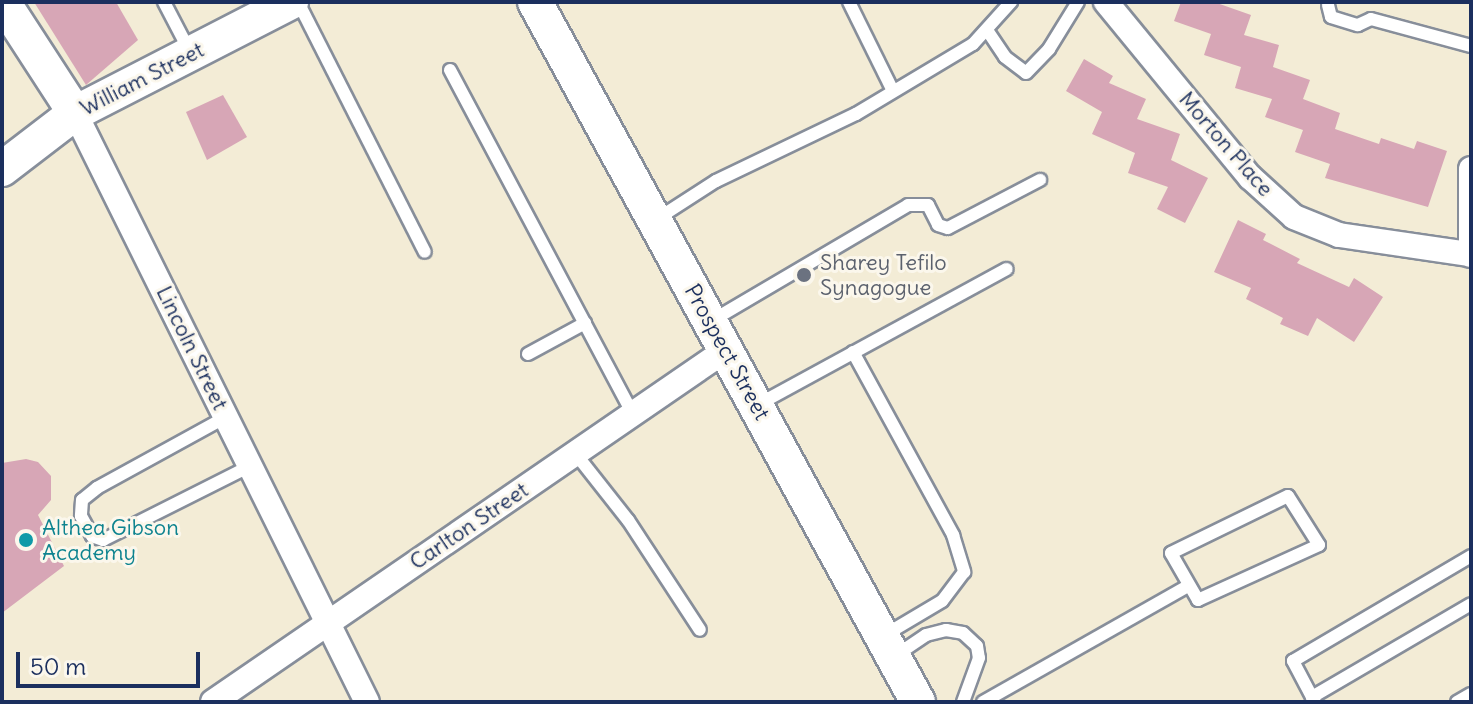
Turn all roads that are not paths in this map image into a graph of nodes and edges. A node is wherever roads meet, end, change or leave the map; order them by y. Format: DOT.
graph roads {
  1 [pos="164,2"];
  2 [pos="291,2"];
  3 [pos="298,2"];
  4 [pos="849,2"];
  5 [pos="1011,2"];
  6 [pos="1078,2"];
  7 [pos="1106,2"];
  8 [pos="541,4"];
  9 [pos="1328,5"];
  10 [pos="4,9"];
  11 [pos="987,30"];
  12 [pos="1471,46"];
  13 [pos="190,53"];
  14 [pos="450,70"];
  15 [pos="893,91"];
  16 [pos="75,113"];
  17 [pos="2,169"];
  18 [pos="1471,169"];
  19 [pos="1040,180"];
  20 [pos="655,220"];
  21 [pos="425,252"];
  22 [pos="1471,255"];
  23 [pos="1007,269"];
  24 [pos="585,323"];
  25 [pos="718,336"];
  26 [pos="853,352"];
  27 [pos="528,354"];
  28 [pos="756,405"];
  29 [pos="633,414"];
  30 [pos="226,417"];
  31 [pos="575,453"];
  32 [pos="250,466"];
  33 [pos="1471,556"];
  34 [pos="1186,587"];
  35 [pos="1471,604"];
  36 [pos="328,623"];
  37 [pos="700,630"];
  38 [pos="888,647"];
  39 [pos="1471,694"];
  40 [pos="1313,700"];
  41 [pos="213,702"];
  42 [pos="367,702"];
  43 [pos="918,702"];
  44 [pos="963,702"];
  45 [pos="983,702"];
  46 [pos="1457,702"];
  1 -- 13 [label="lane"];
  2 -- 13 [label="street, William Street"];
  3 -- 21 [label="lane"];
  4 -- 15 [label="lane"];
  5 -- 11 [label="lane"];
  6 -- 11 [label="lane"];
  7 -- 22 [label="street, Morton Place"];
  8 -- 20 [label="street, Prospect Street"];
  9 -- 12 [label="lane"];
  10 -- 16 [label="street, Lincoln Street"];
  11 -- 15 [label="lane"];
  13 -- 16 [label="street, William Street"];
  14 -- 24 [label="lane"];
  15 -- 20 [label="lane"];
  16 -- 17 [label="street, William Street"];
  16 -- 30 [label="street, Lincoln Street"];
  18 -- 22 [label="street"];
  19 -- 25 [label="lane"];
  20 -- 25 [label="street, Prospect Street"];
  23 -- 26 [label="lane"];
  24 -- 27 [label="lane"];
  24 -- 29 [label="lane"];
  25 -- 28 [label="street, Prospect Street"];
  25 -- 29 [label="street, Carlton Street"];
  26 -- 28 [label="lane"];
  26 -- 38 [label="lane"];
  28 -- 38 [label="street, Prospect Street"];
  29 -- 31 [label="street, Carlton Street"];
  30 -- 32 [label="street, Lincoln Street"];
  30 -- 32 [label="lane"];
  31 -- 36 [label="street, Carlton Street"];
  31 -- 37 [label="lane"];
  32 -- 36 [label="street, Lincoln Street"];
  33 -- 40 [label="lane"];
  34 -- 34 [label="lane"];
  34 -- 45 [label="lane"];
  35 -- 40 [label="lane"];
  36 -- 41 [label="street, Carlton Street"];
  36 -- 42 [label="street, Lincoln Street"];
  38 -- 43 [label="street, Prospect Street"];
  38 -- 44 [label="lane"];
  39 -- 46 [label="lane"];
}
